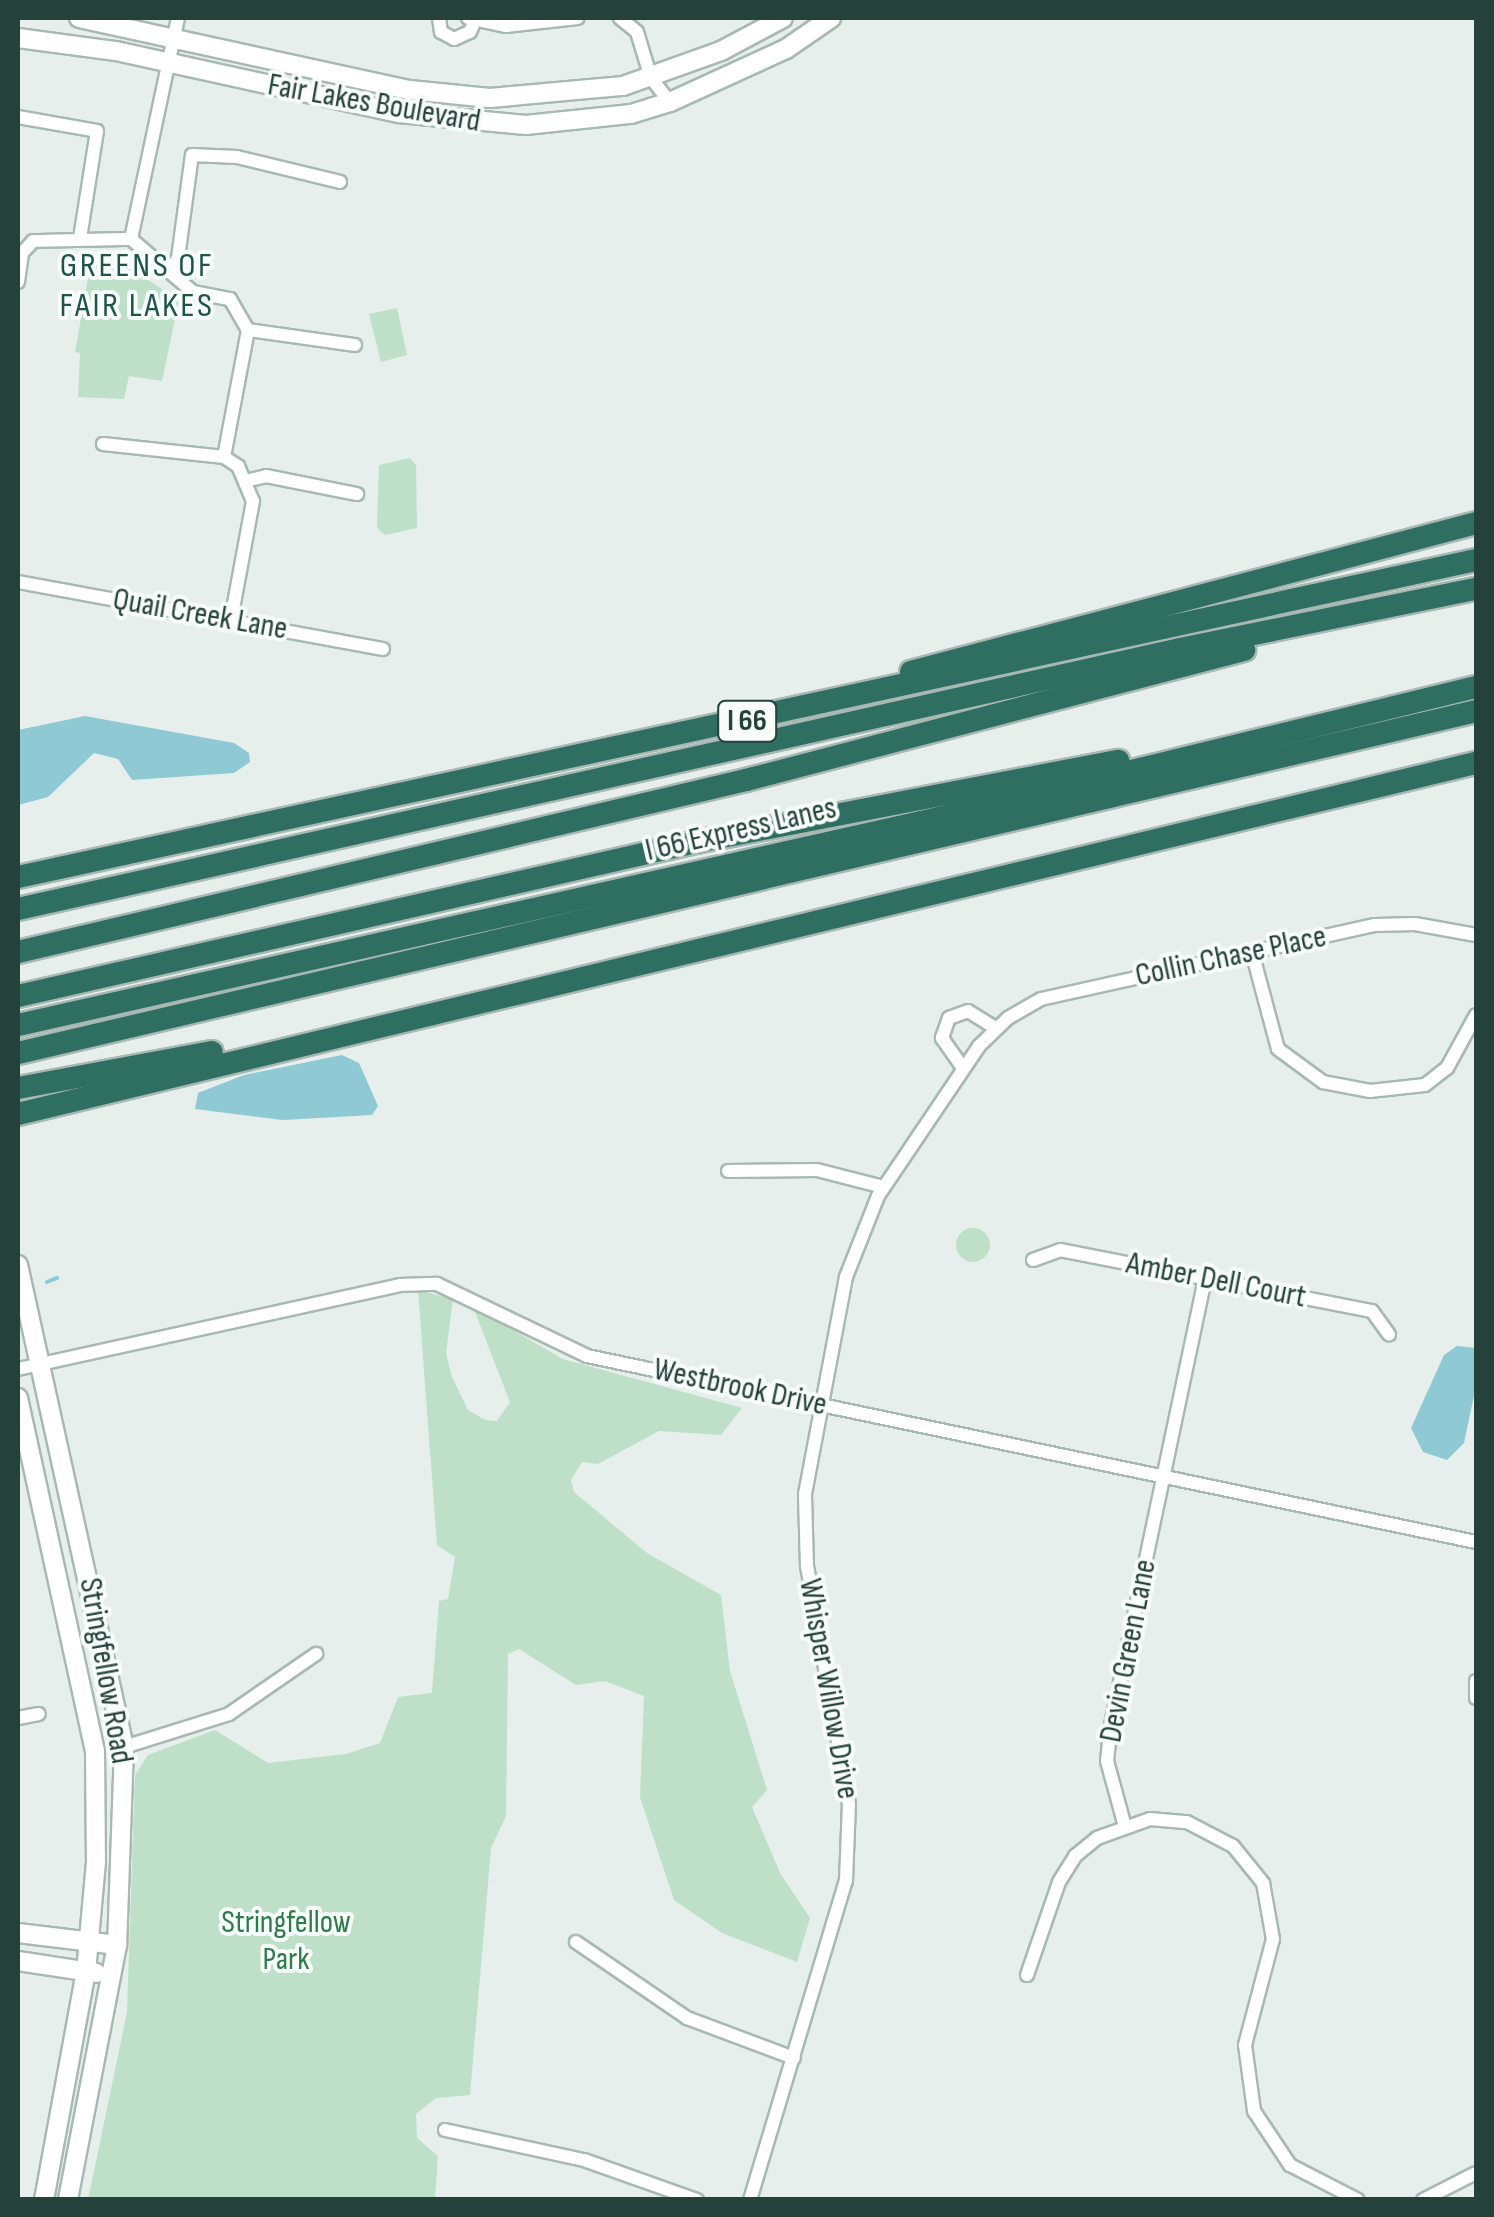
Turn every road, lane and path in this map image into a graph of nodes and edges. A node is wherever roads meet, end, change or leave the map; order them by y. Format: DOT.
graph roads {
  1 [pos="79,18"];
  2 [pos="439,18"];
  3 [pos="578,18"];
  4 [pos="620,18"];
  5 [pos="783,18"];
  6 [pos="831,18"];
  7 [pos="472,19"];
  8 [pos="636,23"];
  9 [pos="177,26"];
  10 [pos="18,38"];
  11 [pos="170,62"];
  12 [pos="650,78"];
  13 [pos="670,102"];
  14 [pos="644,110"];
  15 [pos="18,117"];
  16 [pos="340,182"];
  17 [pos="80,238"];
  18 [pos="130,238"];
  19 [pos="170,271"];
  20 [pos="18,275"];
  21 [pos="248,330"];
  22 [pos="355,345"];
  23 [pos="103,444"];
  24 [pos="224,457"];
  25 [pos="244,481"];
  26 [pos="357,494"];
  27 [pos="1476,523"];
  28 [pos="1476,560"];
  29 [pos="18,582"];
  30 [pos="1476,589"];
  31 [pos="1405,601"];
  32 [pos="231,620"];
  33 [pos="383,650"];
  34 [pos="1476,687"];
  35 [pos="828,703"];
  36 [pos="1476,711"];
  37 [pos="1186,756"];
  38 [pos="1476,763"];
  39 [pos="18,877"];
  40 [pos="18,910"];
  41 [pos="1476,935"];
  42 [pos="18,952"];
  43 [pos="1252,952"];
  44 [pos="18,996"];
  45 [pos="1476,1015"];
  46 [pos="392,1022"];
  47 [pos="18,1025"];
  48 [pos="995,1028"];
  49 [pos="18,1052"];
  50 [pos="963,1068"];
  51 [pos="21,1088"];
  52 [pos="23,1112"];
  53 [pos="728,1171"];
  54 [pos="883,1188"];
  55 [pos="1032,1260"];
  56 [pos="18,1266"];
  57 [pos="1205,1278"];
  58 [pos="1389,1334"];
  59 [pos="40,1364"];
  60 [pos="18,1369"];
  61 [pos="18,1398"];
  62 [pos="822,1405"];
  63 [pos="1165,1477"];
  64 [pos="1476,1542"];
  65 [pos="316,1654"];
  66 [pos="1476,1681"];
  67 [pos="1476,1698"];
  68 [pos="39,1714"];
  69 [pos="18,1718"];
  70 [pos="124,1747"];
  71 [pos="1124,1823"];
  72 [pos="18,1933"];
  73 [pos="89,1942"];
  74 [pos="576,1942"];
  75 [pos="117,1946"];
  76 [pos="18,1961"];
  77 [pos="86,1971"];
  78 [pos="112,1975"];
  79 [pos="1028,1975"];
  80 [pos="794,2058"];
  81 [pos="445,2130"];
  82 [pos="1476,2172"];
  83 [pos="44,2200"];
  84 [pos="68,2200"];
  85 [pos="697,2200"];
  86 [pos="750,2200"];
  87 [pos="1358,2200"];
  88 [pos="1424,2200"];
  1 -- 9 [label="street, Fair Lakes Boulevard"];
  2 -- 7 [label="street"];
  3 -- 7 [label="street"];
  4 -- 8 [label="street"];
  5 -- 12 [label="street, Fair Lakes Boulevard"];
  6 -- 13 [label="street, Fair Lakes Boulevard"];
  8 -- 12 [label="street"];
  9 -- 11 [label="street"];
  9 -- 12 [label="street, Fair Lakes Boulevard"];
  10 -- 11 [label="street, Fair Lakes Boulevard"];
  11 -- 14 [label="street, Fair Lakes Boulevard"];
  11 -- 18 [label="street"];
  12 -- 13 [label="street"];
  12 -- 14 [label="street"];
  13 -- 14 [label="street, Fair Lakes Boulevard"];
  15 -- 17 [label="street"];
  16 -- 19 [label="street"];
  17 -- 18 [label="street"];
  17 -- 20 [label="street"];
  18 -- 19 [label="street"];
  19 -- 21 [label="street"];
  21 -- 22 [label="street"];
  21 -- 24 [label="street"];
  23 -- 24 [label="street"];
  24 -- 25 [label="street"];
  25 -- 26 [label="street"];
  25 -- 32 [label="street"];
  27 -- 35 [label="highway"];
  28 -- 35 [label="highway, I 66"];
  29 -- 32 [label="street, Quail Creek Lane"];
  30 -- 31 [label="highway"];
  31 -- 40 [label="highway"];
  31 -- 42 [label="highway"];
  32 -- 33 [label="street, Quail Creek Lane"];
  34 -- 37 [label="highway, I 66 Express Lanes"];
  35 -- 39 [label="highway, I 66"];
  36 -- 49 [label="highway"];
  37 -- 44 [label="highway"];
  37 -- 47 [label="highway, I 66 Express Lanes"];
  38 -- 46 [label="highway"];
  41 -- 43 [label="street, Collin Chase Place"];
  43 -- 45 [label="street"];
  43 -- 48 [label="street, Collin Chase Place"];
  46 -- 51 [label="highway"];
  46 -- 52 [label="highway"];
  48 -- 50 [label="street, Collin Chase Place"];
  48 -- 50 [label="street"];
  50 -- 54 [label="street, Collin Chase Place"];
  53 -- 54 [label="street"];
  54 -- 62 [label="street, Collin Chase Place"];
  55 -- 57 [label="street, Amber Dell Court"];
  56 -- 59 [label="street, Stringfellow Road"];
  57 -- 58 [label="street, Amber Dell Court"];
  57 -- 63 [label="street, Devin Green Lane"];
  59 -- 60 [label="street, Westbrook Drive"];
  59 -- 62 [label="street, Westbrook Drive"];
  59 -- 70 [label="street, Stringfellow Road"];
  61 -- 73 [label="street, Stringfellow Road"];
  62 -- 63 [label="street, Westbrook Drive"];
  62 -- 80 [label="street, Whisper Willow Drive"];
  63 -- 64 [label="street, Westbrook Drive"];
  63 -- 71 [label="street, Devin Green Lane"];
  65 -- 70 [label="street"];
  66 -- 67 [label="street"];
  68 -- 69 [label="street"];
  70 -- 75 [label="street, Stringfellow Road"];
  71 -- 79 [label="street"];
  71 -- 87 [label="street"];
  72 -- 73 [label="street"];
  73 -- 75 [label="street"];
  73 -- 77 [label="street, Stringfellow Road"];
  74 -- 80 [label="street"];
  75 -- 78 [label="street, Stringfellow Road"];
  76 -- 77 [label="street"];
  77 -- 78 [label="street"];
  77 -- 83 [label="street, Stringfellow Road"];
  78 -- 84 [label="street, Stringfellow Road"];
  80 -- 86 [label="street, Whisper Willow Drive"];
  81 -- 85 [label="street"];
  82 -- 88 [label="street"];
}
